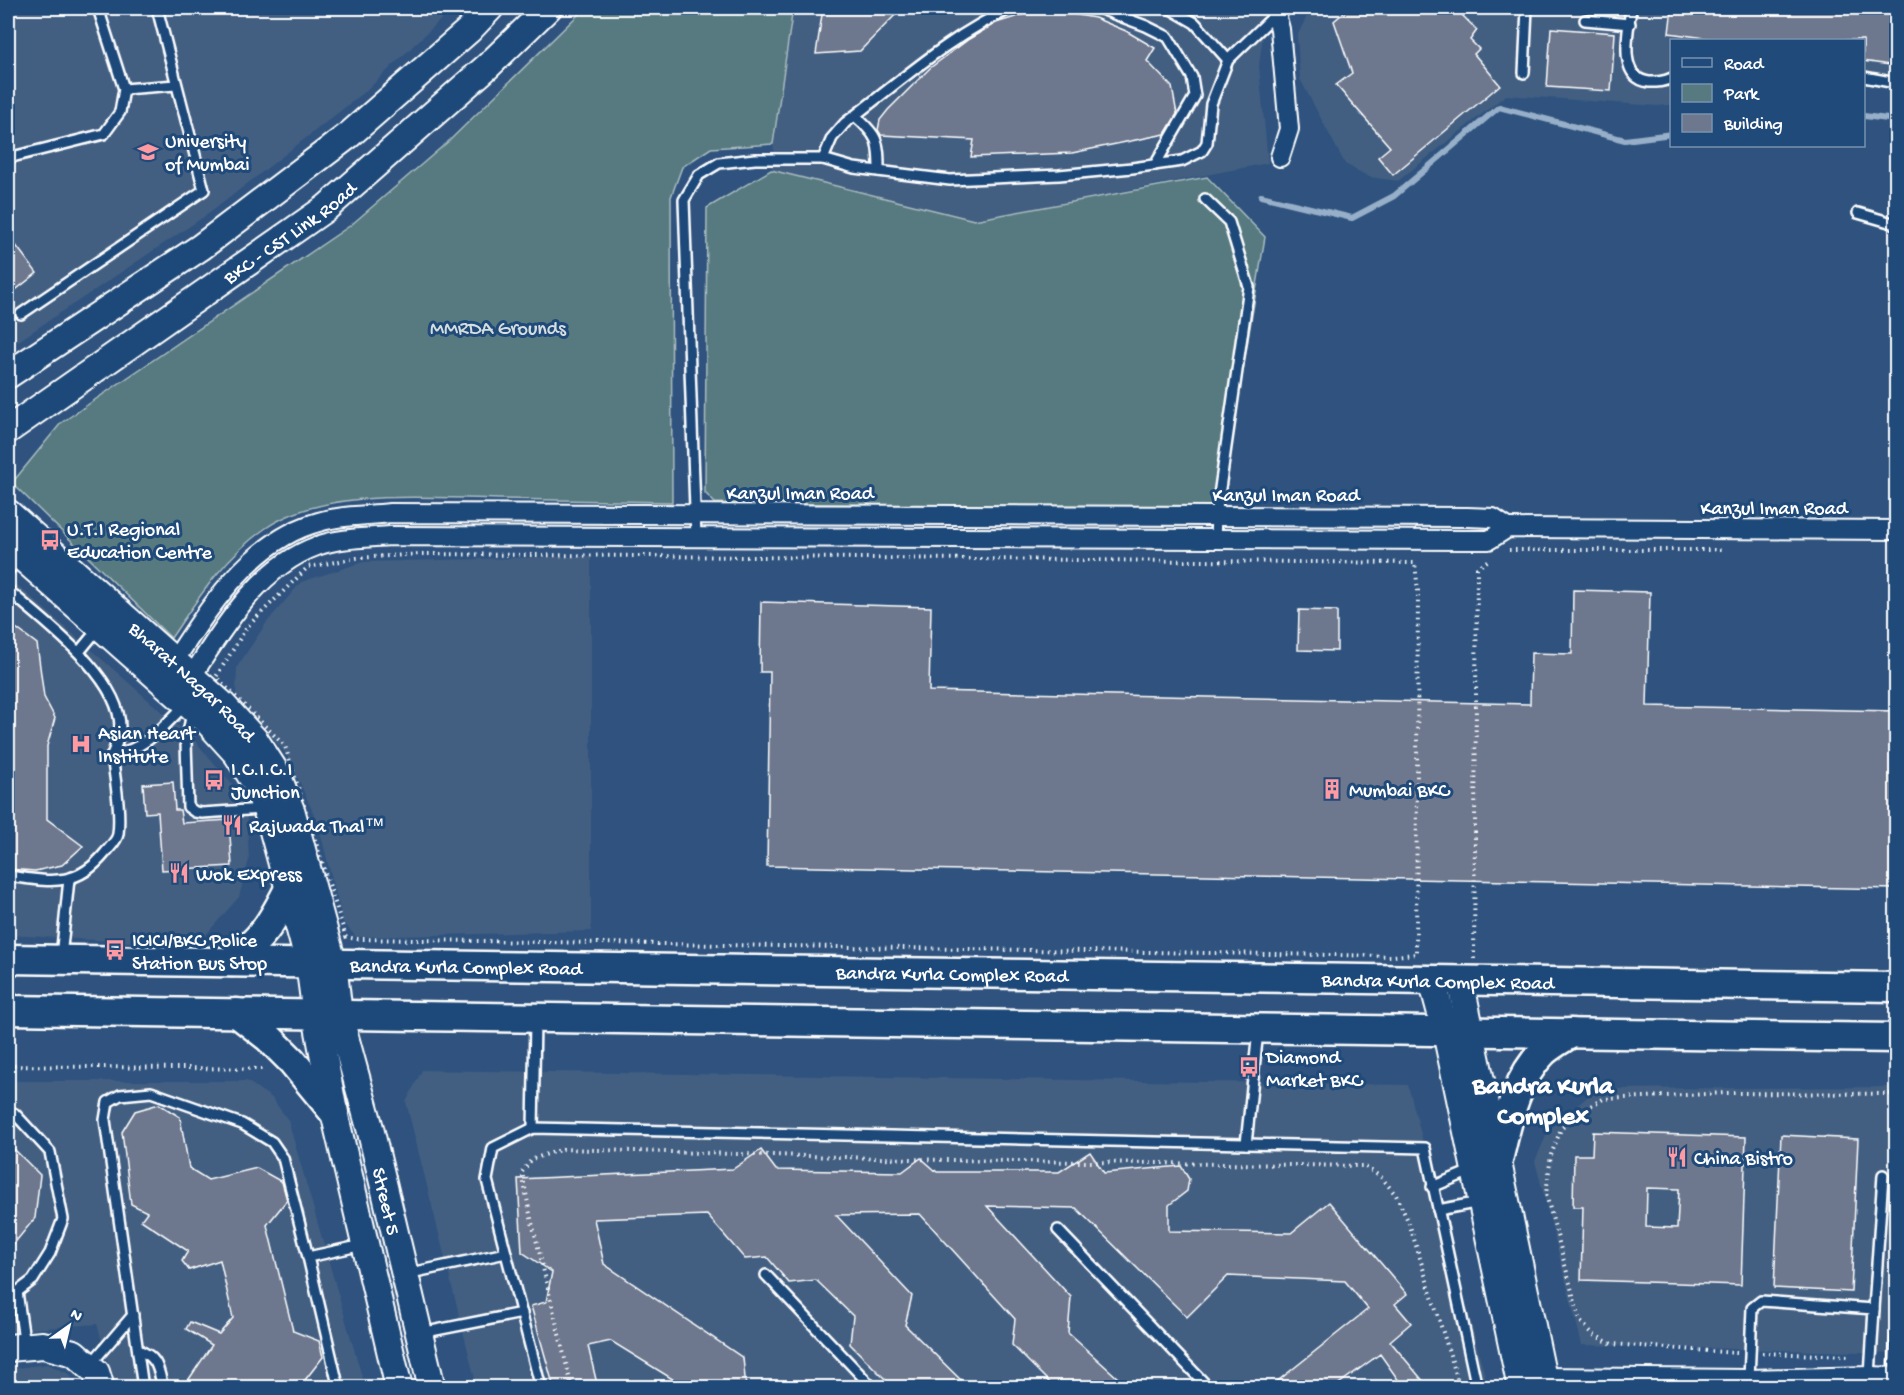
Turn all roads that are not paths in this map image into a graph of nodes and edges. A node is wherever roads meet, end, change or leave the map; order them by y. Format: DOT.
graph roads {
  1 [pos="98,8"];
  2 [pos="157,8"];
  3 [pos="490,8"];
  4 [pos="548,8"];
  5 [pos="1012,8"];
  6 [pos="1090,8"];
  7 [pos="1169,8"];
  8 [pos="1527,8"];
  9 [pos="1631,8"];
  10 [pos="1278,11"];
  11 [pos="1586,20"];
  12 [pos="1630,24"];
  13 [pos="1228,60"];
  14 [pos="1524,73"];
  15 [pos="416,77"];
  16 [pos="1865,77"];
  17 [pos="1670,78"];
  18 [pos="1896,83"];
  19 [pos="176,85"];
  20 [pos="124,90"];
  21 [pos="442,106"];
  22 [pos="855,116"];
  23 [pos="1280,157"];
  24 [pos="8,159"];
  25 [pos="824,159"];
  26 [pos="1155,165"];
  27 [pos="879,171"];
  28 [pos="1205,200"];
  29 [pos="259,203"];
  30 [pos="1858,213"];
  31 [pos="1896,224"];
  32 [pos="285,236"];
  33 [pos="21,314"];
  34 [pos="8,375"];
  35 [pos="8,430"];
  36 [pos="8,513"];
  37 [pos="695,515"];
  38 [pos="1216,516"];
  39 [pos="1508,528"];
  40 [pos="1896,530"];
  41 [pos="696,537"];
  42 [pos="1215,539"];
  43 [pos="12,558"];
  44 [pos="8,590"];
  45 [pos="100,627"];
  46 [pos="78,652"];
  47 [pos="181,688"];
  48 [pos="112,755"];
  49 [pos="266,809"];
  50 [pos="8,876"];
  51 [pos="69,879"];
  52 [pos="289,889"];
  53 [pos="8,959"];
  54 [pos="61,960"];
  55 [pos="231,962"];
  56 [pos="321,963"];
  57 [pos="1467,973"];
  58 [pos="1432,980"];
  59 [pos="1896,987"];
  60 [pos="8,1010"];
  61 [pos="237,1013"];
  62 [pos="328,1015"];
  63 [pos="535,1018"];
  64 [pos="1258,1029"];
  65 [pos="1458,1032"];
  66 [pos="1571,1033"];
  67 [pos="1896,1038"];
  68 [pos="8,1111"];
  69 [pos="334,1112"];
  70 [pos="533,1128"];
  71 [pos="1246,1144"];
  72 [pos="1486,1166"];
  73 [pos="1883,1175"];
  74 [pos="1432,1187"];
  75 [pos="1482,1202"];
  76 [pos="1437,1210"];
  77 [pos="1058,1230"];
  78 [pos="365,1244"];
  79 [pos="506,1254"];
  80 [pos="308,1257"];
  81 [pos="405,1274"];
  82 [pos="766,1275"];
  83 [pos="12,1293"];
  84 [pos="1874,1309"];
  85 [pos="522,1312"];
  86 [pos="133,1315"];
  87 [pos="419,1334"];
  88 [pos="1896,1336"];
  89 [pos="1896,1342"];
  90 [pos="16,1347"];
  91 [pos="138,1350"];
  92 [pos="1870,1376"];
  93 [pos="95,1377"];
  94 [pos="1895,1377"];
  95 [pos="1749,1379"];
  96 [pos="1532,1384"];
  97 [pos="337,1387"];
  98 [pos="143,1388"];
  99 [pos="163,1388"];
  100 [pos="399,1388"];
  101 [pos="432,1388"];
  102 [pos="541,1388"];
  103 [pos="873,1388"];
  104 [pos="1209,1388"];
  105 [pos="1477,1388"];
  1 -- 20 [label="lane"];
  2 -- 19 [label="lane"];
  3 -- 15 [label="street, BKC - CST Link Road"];
  4 -- 21 [label="street, BKC - CST Link Road"];
  5 -- 22 [label="lane"];
  6 -- 26 [label="lane"];
  7 -- 13 [label="lane"];
  8 -- 14 [label="lane"];
  9 -- 12 [label="lane"];
  10 -- 13 [label="lane"];
  10 -- 23 [label="street"];
  11 -- 12 [label="lane"];
  12 -- 17 [label="lane"];
  13 -- 26 [label="lane"];
  15 -- 21 [label="street"];
  15 -- 29 [label="street, BKC - CST Link Road"];
  16 -- 18 [label="lane"];
  19 -- 20 [label="lane"];
  19 -- 33 [label="lane"];
  20 -- 24 [label="lane"];
  21 -- 32 [label="street, BKC - CST Link Road"];
  22 -- 25 [label="lane"];
  22 -- 27 [label="lane"];
  25 -- 27 [label="lane"];
  25 -- 37 [label="lane"];
  26 -- 27 [label="lane"];
  28 -- 38 [label="lane"];
  29 -- 32 [label="street"];
  29 -- 34 [label="street, BKC - CST Link Road"];
  30 -- 31 [label="lane"];
  32 -- 35 [label="street, BKC - CST Link Road"];
  36 -- 47 [label="street, Bharat Nagar Road"];
  37 -- 38 [label="street, Kanzul Iman Road"];
  37 -- 41 [label="lane"];
  37 -- 47 [label="street, Kanzul Iman Road"];
  38 -- 39 [label="street, Kanzul Iman Road"];
  38 -- 42 [label="lane"];
  39 -- 40 [label="street, Kanzul Iman Road"];
  39 -- 42 [label="street, Kanzul Iman Road"];
  41 -- 42 [label="street, Kanzul Iman Road"];
  41 -- 47 [label="street, Kanzul Iman Road"];
  43 -- 45 [label="street, Bharat Nagar Road"];
  44 -- 46 [label="lane"];
  45 -- 46 [label="lane"];
  45 -- 47 [label="street, Bharat Nagar Road"];
  46 -- 48 [label="lane"];
  47 -- 48 [label="lane"];
  47 -- 49 [label="street, Bharat Nagar Road"];
  47 -- 49 [label="lane"];
  47 -- 56 [label="street, Bharat Nagar Road"];
  48 -- 51 [label="lane"];
  49 -- 52 [label="street, Bharat Nagar Road"];
  50 -- 51 [label="lane"];
  51 -- 54 [label="lane"];
  52 -- 55 [label="main road"];
  52 -- 56 [label="street, Bharat Nagar Road"];
  53 -- 54 [label="main road, Bandra Kurla Complex Road"];
  54 -- 55 [label="main road, Bandra Kurla Complex Road"];
  55 -- 56 [label="main road, Bandra Kurla Complex Road"];
  56 -- 58 [label="main road, Bandra Kurla Complex Road"];
  56 -- 62 [label="street"];
  57 -- 58 [label="main road, Bandra Kurla Complex Road"];
  57 -- 59 [label="main road, Bandra Kurla Complex Road"];
  57 -- 65 [label="street"];
  58 -- 65 [label="street"];
  60 -- 61 [label="main road"];
  61 -- 62 [label="main road"];
  61 -- 69 [label="main road"];
  62 -- 63 [label="main road"];
  62 -- 69 [label="street, Street 5"];
  62 -- 81 [label="street, Street 5"];
  63 -- 64 [label="main road"];
  63 -- 70 [label="lane"];
  64 -- 65 [label="main road"];
  64 -- 71 [label="lane"];
  65 -- 66 [label="main road"];
  65 -- 72 [label="street"];
  66 -- 67 [label="main road"];
  66 -- 72 [label="main road"];
  68 -- 83 [label="lane"];
  69 -- 78 [label="street, Street 5"];
  70 -- 71 [label="lane"];
  70 -- 79 [label="lane"];
  71 -- 74 [label="lane"];
  72 -- 74 [label="lane"];
  72 -- 75 [label="street"];
  72 -- 96 [label="street"];
  73 -- 84 [label="lane"];
  74 -- 76 [label="lane"];
  75 -- 76 [label="lane"];
  75 -- 96 [label="street"];
  76 -- 105 [label="lane"];
  77 -- 104 [label="lane"];
  78 -- 80 [label="lane"];
  78 -- 100 [label="street, Street 5"];
  79 -- 81 [label="lane"];
  79 -- 85 [label="lane"];
  80 -- 86 [label="lane"];
  80 -- 97 [label="lane"];
  81 -- 87 [label="street, Street 5"];
  82 -- 103 [label="lane"];
  83 -- 90 [label="lane"];
  84 -- 92 [label="lane"];
  84 -- 95 [label="lane"];
  85 -- 87 [label="lane"];
  85 -- 102 [label="lane"];
  86 -- 91 [label="lane"];
  86 -- 93 [label="lane"];
  87 -- 101 [label="street, Street 5"];
  88 -- 89 [label="lane"];
  89 -- 94 [label="lane"];
  90 -- 93 [label="street"];
  91 -- 98 [label="lane"];
  91 -- 99 [label="lane"];
  92 -- 94 [label="street"];
  92 -- 95 [label="street"];
  95 -- 96 [label="street"];
}
